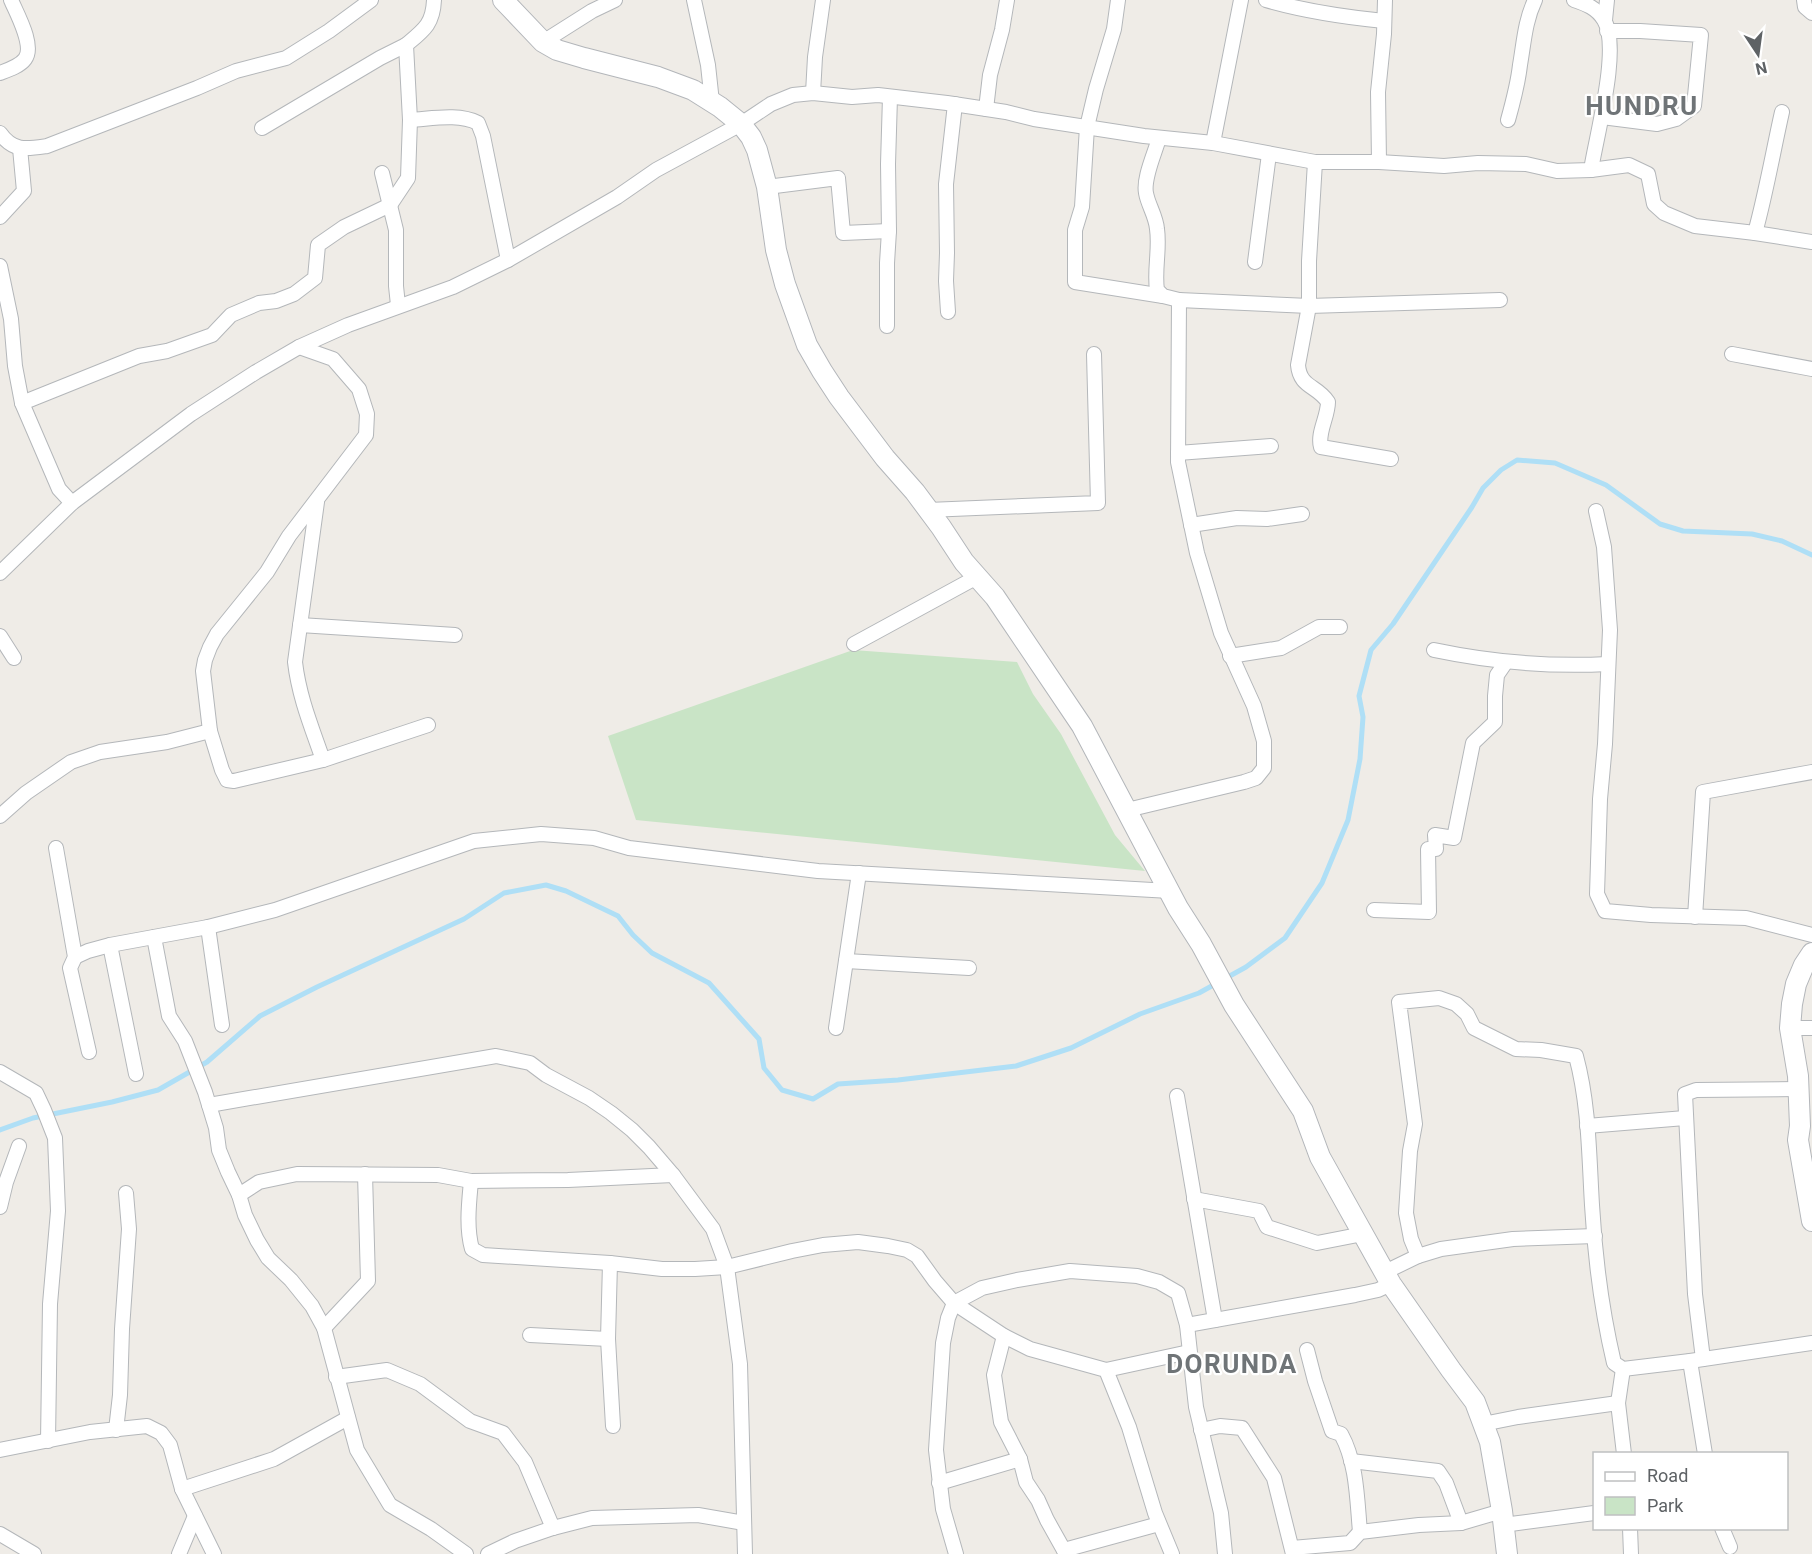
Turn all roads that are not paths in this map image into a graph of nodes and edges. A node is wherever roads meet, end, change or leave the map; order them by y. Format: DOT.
graph roads {
  1 [pos="11,0"];
  2 [pos="371,0"];
  3 [pos="434,0"];
  4 [pos="503,0"];
  5 [pos="615,0"];
  6 [pos="694,0"];
  7 [pos="824,0"];
  8 [pos="1006,0"];
  9 [pos="1118,0"];
  10 [pos="1241,0"];
  11 [pos="1266,0"];
  12 [pos="1385,0"];
  13 [pos="1535,0"];
  14 [pos="1574,0"];
  15 [pos="1607,0"];
  16 [pos="1804,0"];
  17 [pos="1812,13"];
  18 [pos="1384,21"];
  19 [pos="1606,26"];
  20 [pos="543,42"];
  21 [pos="406,45"];
  22 [pos="0,73"];
  23 [pos="813,93"];
  24 [pos="890,97"];
  25 [pos="712,102"];
  26 [pos="955,104"];
  27 [pos="986,109"];
  28 [pos="1782,112"];
  29 [pos="1602,117"];
  30 [pos="410,120"];
  31 [pos="1508,120"];
  32 [pos="741,124"];
  33 [pos="1087,127"];
  34 [pos="262,128"];
  35 [pos="0,133"];
  36 [pos="1159,138"];
  37 [pos="1213,143"];
  38 [pos="20,148"];
  39 [pos="1269,154"];
  40 [pos="1315,162"];
  41 [pos="1379,162"];
  42 [pos="1591,170"];
  43 [pos="382,173"];
  44 [pos="767,187"];
  45 [pos="390,206"];
  46 [pos="0,217"];
  47 [pos="889,231"];
  48 [pos="1755,233"];
  49 [pos="1812,242"];
  50 [pos="508,260"];
  51 [pos="1255,262"];
  52 [pos="0,266"];
  53 [pos="1163,296"];
  54 [pos="1179,300"];
  55 [pos="1500,300"];
  56 [pos="398,306"];
  57 [pos="1309,306"];
  58 [pos="948,312"];
  59 [pos="887,326"];
  60 [pos="299,347"];
  61 [pos="1094,354"];
  62 [pos="1732,354"];
  63 [pos="1812,369"];
  64 [pos="22,403"];
  65 [pos="1271,446"];
  66 [pos="1178,453"];
  67 [pos="1391,459"];
  68 [pos="317,502"];
  69 [pos="72,503"];
  70 [pos="928,510"];
  71 [pos="1596,511"];
  72 [pos="1302,514"];
  73 [pos="1191,525"];
  74 [pos="0,573"];
  75 [pos="977,577"];
  76 [pos="300,625"];
  77 [pos="1340,627"];
  78 [pos="455,635"];
  79 [pos="0,636"];
  80 [pos="854,644"];
  81 [pos="1434,650"];
  82 [pos="1230,656"];
  83 [pos="14,658"];
  84 [pos="1506,662"];
  85 [pos="1608,664"];
  86 [pos="428,725"];
  87 [pos="210,731"];
  88 [pos="323,760"];
  89 [pos="1812,772"];
  90 [pos="1126,810"];
  91 [pos="0,816"];
  92 [pos="56,848"];
  93 [pos="859,873"];
  94 [pos="1170,891"];
  95 [pos="1374,910"];
  96 [pos="1695,917"];
  97 [pos="207,927"];
  98 [pos="1812,935"];
  99 [pos="154,938"];
  100 [pos="110,945"];
  101 [pos="1812,953"];
  102 [pos="75,957"];
  103 [pos="846,961"];
  104 [pos="969,968"];
  105 [pos="222,1025"];
  106 [pos="836,1028"];
  107 [pos="1790,1028"];
  108 [pos="1812,1028"];
  109 [pos="89,1052"];
  110 [pos="0,1072"];
  111 [pos="136,1074"];
  112 [pos="1798,1089"];
  113 [pos="1178,1096"];
  114 [pos="207,1098"];
  115 [pos="1685,1118"];
  116 [pos="1587,1126"];
  117 [pos="1805,1139"];
  118 [pos="19,1146"];
  119 [pos="365,1174"];
  120 [pos="673,1175"];
  121 [pos="471,1181"];
  122 [pos="126,1193"];
  123 [pos="239,1195"];
  124 [pos="1194,1199"];
  125 [pos="0,1207"];
  126 [pos="1812,1221"];
  127 [pos="1363,1234"];
  128 [pos="1595,1236"];
  129 [pos="1418,1256"];
  130 [pos="610,1263"];
  131 [pos="727,1267"];
  132 [pos="1388,1278"];
  133 [pos="954,1303"];
  134 [pos="1215,1320"];
  135 [pos="1187,1325"];
  136 [pos="324,1328"];
  137 [pos="530,1335"];
  138 [pos="1004,1336"];
  139 [pos="608,1340"];
  140 [pos="1812,1343"];
  141 [pos="1307,1350"];
  142 [pos="1189,1352"];
  143 [pos="1697,1360"];
  144 [pos="1623,1369"];
  145 [pos="1106,1370"];
  146 [pos="336,1377"];
  147 [pos="1618,1402"];
  148 [pos="348,1418"];
  149 [pos="1484,1424"];
  150 [pos="614,1426"];
  151 [pos="117,1430"];
  152 [pos="1201,1430"];
  153 [pos="48,1441"];
  154 [pos="0,1450"];
  155 [pos="1624,1452"];
  156 [pos="1705,1452"];
  157 [pos="1020,1458"];
  158 [pos="1351,1461"];
  159 [pos="939,1483"];
  160 [pos="182,1489"];
  161 [pos="1593,1513"];
  162 [pos="195,1516"];
  163 [pos="1502,1518"];
  164 [pos="744,1523"];
  165 [pos="1461,1523"];
  166 [pos="1159,1524"];
  167 [pos="553,1528"];
  168 [pos="1630,1530"];
  169 [pos="1723,1530"];
  170 [pos="1360,1532"];
  171 [pos="0,1534"];
  172 [pos="1730,1547"];
  173 [pos="10,1548"];
  174 [pos="1293,1551"];
  175 [pos="1065,1552"];
  176 [pos="34,1554"];
  177 [pos="179,1554"];
  178 [pos="214,1554"];
  179 [pos="466,1554"];
  180 [pos="488,1554"];
  181 [pos="745,1554"];
  182 [pos="956,1554"];
  183 [pos="1172,1554"];
  184 [pos="1226,1554"];
  185 [pos="1507,1554"];
  186 [pos="1631,1554"];
  1 -- 22 [label="street"];
  2 -- 38 [label="street"];
  3 -- 21 [label="street"];
  4 -- 20 [label="street"];
  5 -- 20 [label="street"];
  6 -- 25 [label="street"];
  7 -- 23 [label="street"];
  8 -- 27 [label="street"];
  9 -- 33 [label="street"];
  10 -- 37 [label="street"];
  11 -- 18 [label="street"];
  12 -- 18 [label="street"];
  13 -- 31 [label="street"];
  14 -- 19 [label="street"];
  15 -- 19 [label="street"];
  16 -- 17 [label="street"];
  18 -- 41 [label="street"];
  19 -- 29 [label="street"];
  19 -- 29 [label="street"];
  20 -- 25 [label="street"];
  21 -- 30 [label="street"];
  21 -- 34 [label="street"];
  23 -- 24 [label="street"];
  23 -- 32 [label="street"];
  24 -- 26 [label="street"];
  24 -- 47 [label="street"];
  25 -- 32 [label="street"];
  26 -- 27 [label="street"];
  26 -- 58 [label="street"];
  27 -- 33 [label="street"];
  28 -- 48 [label="street"];
  29 -- 42 [label="street"];
  30 -- 45 [label="street"];
  30 -- 50 [label="street"];
  32 -- 44 [label="street"];
  32 -- 50 [label="street"];
  33 -- 36 [label="street"];
  33 -- 53 [label="street"];
  35 -- 38 [label="street"];
  36 -- 37 [label="street"];
  36 -- 53 [label="street"];
  37 -- 39 [label="street"];
  38 -- 46 [label="street"];
  39 -- 40 [label="street"];
  39 -- 51 [label="street"];
  40 -- 41 [label="street"];
  40 -- 57 [label="street"];
  41 -- 42 [label="street"];
  42 -- 48 [label="street"];
  43 -- 45 [label="street"];
  44 -- 47 [label="street"];
  44 -- 70 [label="street"];
  45 -- 56 [label="street"];
  45 -- 64 [label="street"];
  47 -- 59 [label="street"];
  48 -- 49 [label="street"];
  50 -- 56 [label="street"];
  52 -- 64 [label="street"];
  53 -- 54 [label="street"];
  54 -- 57 [label="street"];
  54 -- 66 [label="street"];
  55 -- 57 [label="street"];
  56 -- 60 [label="street"];
  57 -- 67 [label="street"];
  60 -- 68 [label="street"];
  60 -- 69 [label="street"];
  61 -- 70 [label="street"];
  62 -- 63 [label="street"];
  64 -- 69 [label="street"];
  65 -- 66 [label="street"];
  66 -- 73 [label="street"];
  68 -- 76 [label="street"];
  68 -- 87 [label="street"];
  69 -- 74 [label="street"];
  70 -- 75 [label="street"];
  71 -- 85 [label="street"];
  72 -- 73 [label="street"];
  73 -- 82 [label="street"];
  75 -- 80 [label="street"];
  75 -- 90 [label="street"];
  76 -- 78 [label="street"];
  76 -- 88 [label="street"];
  77 -- 82 [label="street"];
  79 -- 83 [label="street"];
  81 -- 84 [label="street"];
  82 -- 90 [label="street"];
  84 -- 85 [label="street"];
  84 -- 95 [label="street"];
  85 -- 96 [label="street"];
  86 -- 88 [label="street"];
  87 -- 88 [label="street"];
  87 -- 91 [label="street"];
  89 -- 96 [label="street"];
  90 -- 94 [label="street"];
  92 -- 102 [label="street"];
  93 -- 94 [label="street"];
  93 -- 97 [label="street"];
  93 -- 103 [label="street"];
  94 -- 127 [label="street"];
  96 -- 98 [label="street"];
  97 -- 99 [label="street"];
  97 -- 105 [label="street"];
  99 -- 100 [label="street"];
  99 -- 114 [label="street"];
  100 -- 102 [label="street"];
  100 -- 111 [label="street"];
  101 -- 107 [label="street"];
  102 -- 109 [label="street"];
  103 -- 104 [label="street"];
  103 -- 106 [label="street"];
  107 -- 108 [label="street"];
  107 -- 112 [label="street"];
  110 -- 153 [label="street"];
  112 -- 115 [label="street"];
  112 -- 117 [label="street"];
  113 -- 124 [label="street"];
  114 -- 120 [label="street"];
  114 -- 123 [label="street"];
  115 -- 116 [label="street"];
  115 -- 143 [label="street"];
  116 -- 128 [label="street"];
  116 -- 129 [label="street"];
  117 -- 126 [label="street"];
  118 -- 125 [label="street"];
  119 -- 121 [label="street"];
  119 -- 123 [label="street"];
  119 -- 136 [label="street"];
  120 -- 121 [label="street"];
  120 -- 131 [label="street"];
  121 -- 130 [label="street"];
  122 -- 151 [label="street"];
  123 -- 136 [label="street"];
  124 -- 127 [label="street"];
  124 -- 134 [label="street"];
  127 -- 132 [label="street"];
  128 -- 129 [label="street"];
  128 -- 144 [label="street"];
  129 -- 132 [label="street"];
  130 -- 131 [label="street"];
  130 -- 139 [label="street"];
  131 -- 133 [label="street"];
  131 -- 164 [label="street"];
  132 -- 134 [label="street"];
  132 -- 149 [label="street"];
  133 -- 135 [label="street"];
  133 -- 138 [label="street"];
  133 -- 159 [label="street"];
  134 -- 135 [label="street"];
  135 -- 142 [label="street"];
  136 -- 146 [label="street"];
  137 -- 139 [label="street"];
  138 -- 145 [label="street"];
  138 -- 157 [label="street"];
  139 -- 150 [label="street"];
  140 -- 143 [label="street"];
  141 -- 158 [label="street"];
  142 -- 145 [label="street"];
  142 -- 152 [label="street"];
  143 -- 144 [label="street"];
  143 -- 156 [label="street"];
  144 -- 147 [label="street"];
  145 -- 166 [label="street"];
  146 -- 148 [label="street"];
  146 -- 167 [label="street"];
  147 -- 149 [label="street"];
  147 -- 155 [label="street"];
  148 -- 160 [label="street"];
  148 -- 179 [label="street"];
  149 -- 163 [label="street"];
  151 -- 153 [label="street"];
  151 -- 160 [label="street"];
  152 -- 174 [label="street"];
  152 -- 184 [label="street"];
  153 -- 154 [label="street"];
  157 -- 159 [label="street"];
  157 -- 175 [label="street"];
  158 -- 165 [label="street"];
  158 -- 170 [label="street"];
  159 -- 182 [label="street"];
  160 -- 162 [label="street"];
  161 -- 163 [label="street"];
  162 -- 177 [label="street"];
  162 -- 178 [label="street"];
  163 -- 165 [label="street"];
  163 -- 185 [label="street"];
  164 -- 167 [label="street"];
  164 -- 181 [label="street"];
  165 -- 170 [label="street"];
  166 -- 175 [label="street"];
  166 -- 183 [label="street"];
  167 -- 180 [label="street"];
  168 -- 186 [label="street"];
  169 -- 172 [label="street"];
  170 -- 174 [label="street"];
  171 -- 173 [label="street"];
  173 -- 176 [label="street"];
}
